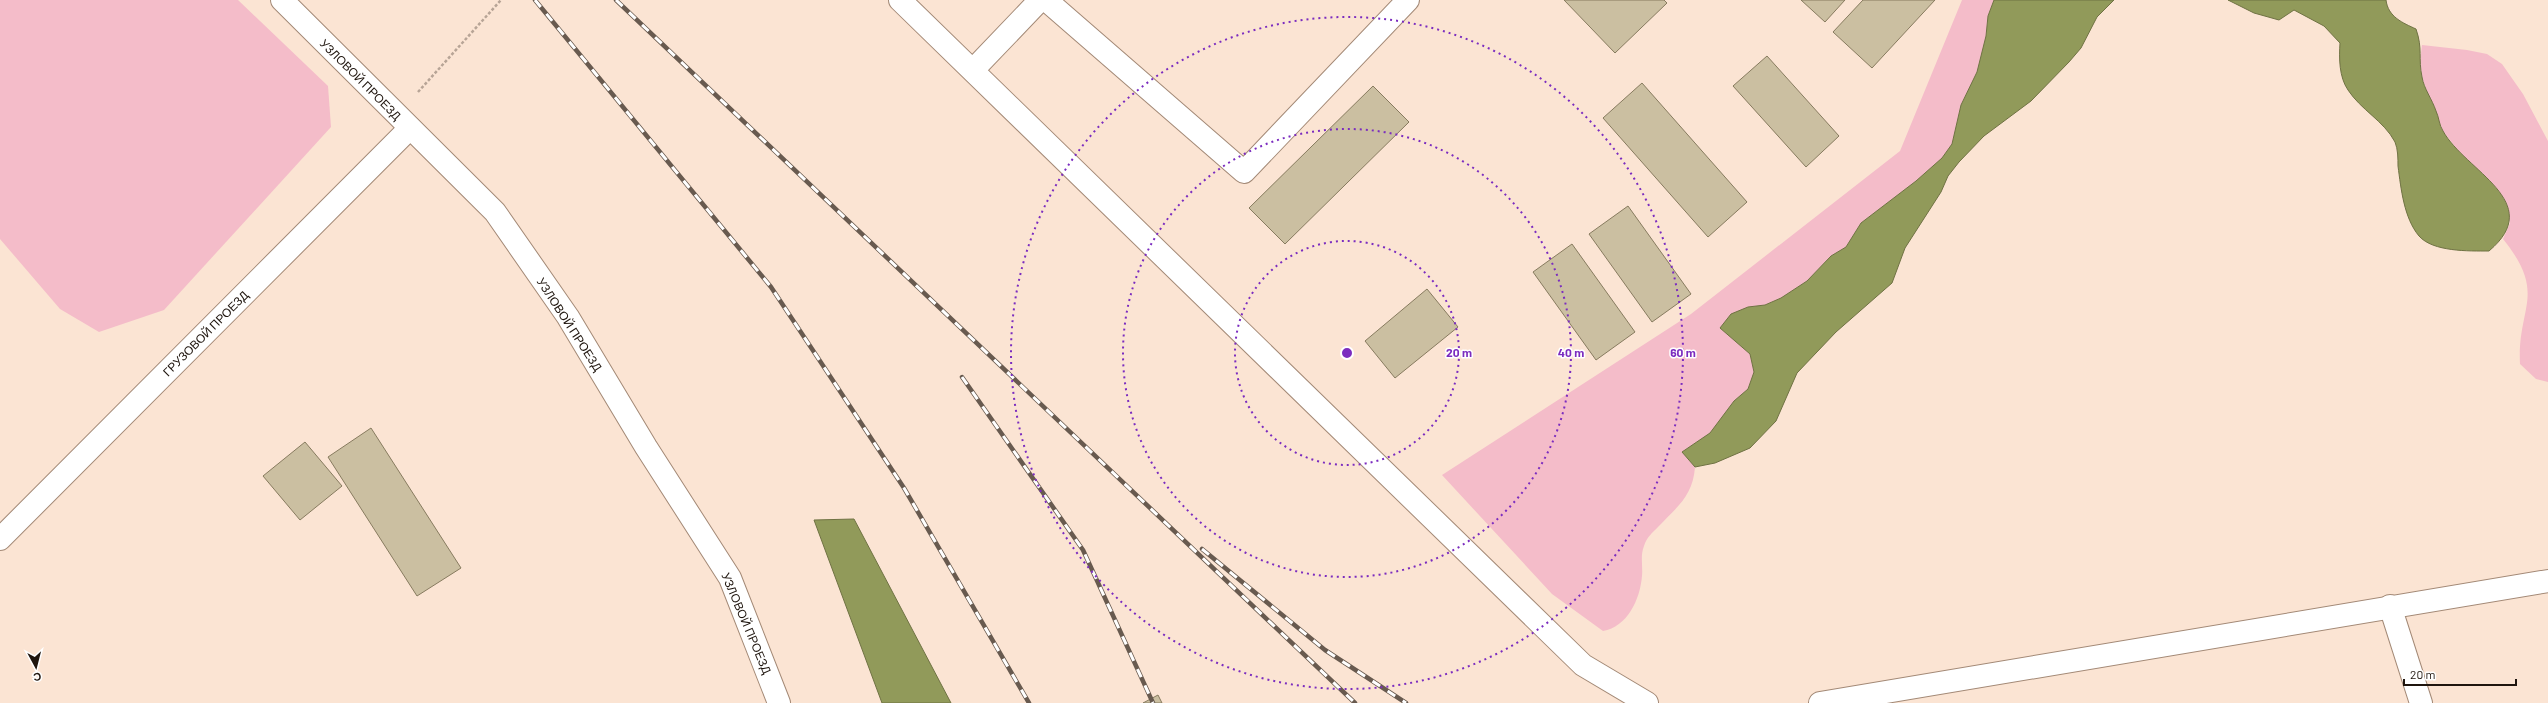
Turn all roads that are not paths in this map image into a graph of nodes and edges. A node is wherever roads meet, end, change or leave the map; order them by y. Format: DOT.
graph roads {
  1 [pos="282,0"];
  2 [pos="900,0"];
  3 [pos="1040,0"];
  4 [pos="1046,0"];
  5 [pos="1408,0"];
  6 [pos="974,70"];
  7 [pos="403,121"];
  8 [pos="0,539"];
  9 [pos="2548,581"];
  10 [pos="2390,606"];
  11 [pos="779,703"];
  12 [pos="1647,703"];
  13 [pos="1820,703"];
  14 [pos="2421,703"];
  1 -- 7 [label="street, УЗЛОВОЙ ПРОЕЗД"];
  2 -- 6 [label="street"];
  3 -- 6 [label="street"];
  4 -- 5 [label="street"];
  6 -- 12 [label="street"];
  7 -- 8 [label="street, ГРУЗОВОЙ ПРОЕЗД"];
  7 -- 11 [label="street, УЗЛОВОЙ ПРОЕЗД"];
  9 -- 10 [label="street"];
  10 -- 13 [label="street"];
  10 -- 14 [label="street"];
}
